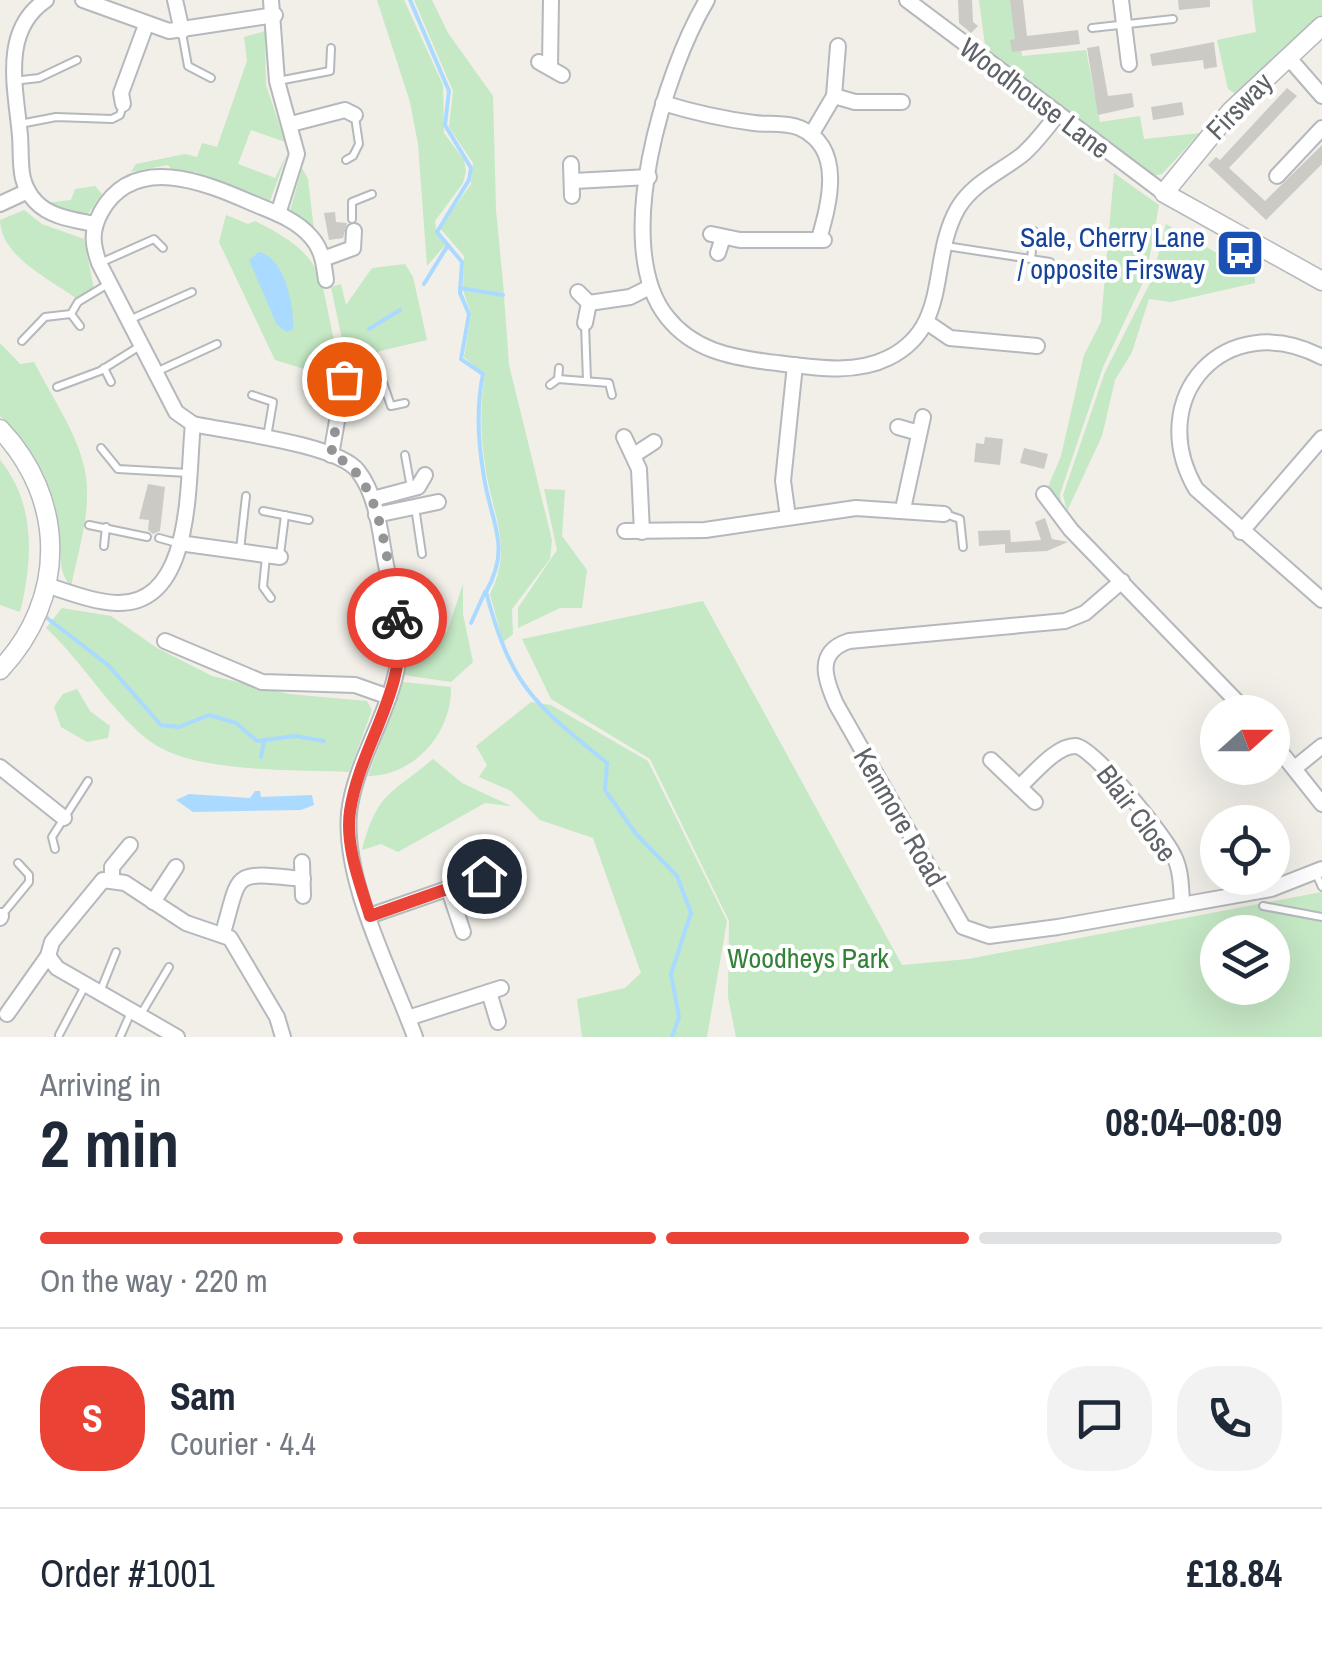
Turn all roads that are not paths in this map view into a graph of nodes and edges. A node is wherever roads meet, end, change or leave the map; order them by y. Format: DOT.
graph roads {
  1 [pos="82,0"];
  2 [pos="175,0"];
  3 [pos="551,0"];
  4 [pos="707,0"];
  5 [pos="1121,0"];
  6 [pos="40,2"];
  7 [pos="915,2"];
  8 [pos="273,8"];
  9 [pos="1173,19"];
  10 [pos="146,25"];
  11 [pos="1124,25"];
  12 [pos="1322,26"];
  13 [pos="1092,28"];
  14 [pos="182,31"];
  15 [pos="821,42"];
  16 [pos="331,48"];
  17 [pos="1288,56"];
  18 [pos="78,60"];
  19 [pos="1129,64"];
  20 [pos="550,67"];
  21 [pos="211,78"];
  22 [pos="277,81"];
  23 [pos="8,86"];
  24 [pos="834,96"];
  25 [pos="1322,96"];
  26 [pos="902,102"];
  27 [pos="663,103"];
  28 [pos="124,104"];
  29 [pos="1057,115"];
  30 [pos="355,116"];
  31 [pos="290,121"];
  32 [pos="19,124"];
  33 [pos="1322,128"];
  34 [pos="811,135"];
  35 [pos="346,160"];
  36 [pos="570,164"];
  37 [pos="1276,176"];
  38 [pos="649,177"];
  39 [pos="28,191"];
  40 [pos="1164,193"];
  41 [pos="372,194"];
  42 [pos="0,204"];
  43 [pos="278,214"];
  44 [pos="94,224"];
  45 [pos="353,225"];
  46 [pos="1034,230"];
  47 [pos="944,246"];
  48 [pos="163,248"];
  49 [pos="718,253"];
  50 [pos="323,259"];
  51 [pos="1030,259"];
  52 [pos="1050,262"];
  53 [pos="99,263"];
  54 [pos="326,280"];
  55 [pos="1322,281"];
  56 [pos="109,284"];
  57 [pos="650,287"];
  58 [pos="192,292"];
  59 [pos="71,314"];
  60 [pos="128,320"];
  61 [pos="585,322"];
  62 [pos="928,322"];
  63 [pos="80,326"];
  64 [pos="22,341"];
  65 [pos="217,344"];
  66 [pos="141,345"];
  67 [pos="1036,346"];
  68 [pos="338,349"];
  69 [pos="1322,357"];
  70 [pos="795,365"];
  71 [pos="104,368"];
  72 [pos="372,368"];
  73 [pos="559,368"];
  74 [pos="155,373"];
  75 [pos="344,373"];
  76 [pos="558,379"];
  77 [pos="587,381"];
  78 [pos="111,382"];
  79 [pos="550,386"];
  80 [pos="57,387"];
  81 [pos="252,394"];
  82 [pos="612,395"];
  83 [pos="405,403"];
  84 [pos="922,417"];
  85 [pos="193,424"];
  86 [pos="898,427"];
  87 [pos="0,429"];
  88 [pos="918,433"];
  89 [pos="624,437"];
  90 [pos="1322,438"];
  91 [pos="266,440"];
  92 [pos="654,442"];
  93 [pos="101,448"];
  94 [pos="331,455"];
  95 [pos="405,455"];
  96 [pos="634,455"];
  97 [pos="188,473"];
  98 [pos="425,475"];
  99 [pos="1044,494"];
  100 [pos="246,496"];
  101 [pos="413,498"];
  102 [pos="438,502"];
  103 [pos="374,507"];
  104 [pos="903,509"];
  105 [pos="263,511"];
  106 [pos="944,514"];
  107 [pos="286,516"];
  108 [pos="788,517"];
  109 [pos="310,520"];
  110 [pos="89,525"];
  111 [pos="106,527"];
  112 [pos="625,531"];
  113 [pos="642,532"];
  114 [pos="1241,532"];
  115 [pos="147,536"];
  116 [pos="159,538"];
  117 [pos="179,543"];
  118 [pos="104,546"];
  119 [pos="963,548"];
  120 [pos="240,550"];
  121 [pos="422,554"];
  122 [pos="273,556"];
  123 [pos="1122,581"];
  124 [pos="49,586"];
  125 [pos="422,592"];
  126 [pos="271,598"];
  127 [pos="1322,600"];
  128 [pos="394,602"];
  129 [pos="190,634"];
  130 [pos="165,641"];
  131 [pos="184,650"];
  132 [pos="0,669"];
  133 [pos="1231,695"];
  134 [pos="389,697"];
  135 [pos="1322,746"];
  136 [pos="991,760"];
  137 [pos="1290,760"];
  138 [pos="1296,767"];
  139 [pos="0,768"];
  140 [pos="88,781"];
  141 [pos="1019,787"];
  142 [pos="1035,802"];
  143 [pos="1322,804"];
  144 [pos="64,818"];
  145 [pos="130,845"];
  146 [pos="55,849"];
  147 [pos="302,862"];
  148 [pos="18,863"];
  149 [pos="176,868"];
  150 [pos="484,876"];
  151 [pos="1320,877"];
  152 [pos="112,879"];
  153 [pos="303,879"];
  154 [pos="448,887"];
  155 [pos="303,896"];
  156 [pos="153,902"];
  157 [pos="1182,902"];
  158 [pos="1264,906"];
  159 [pos="370,916"];
  160 [pos="0,917"];
  161 [pos="1322,918"];
  162 [pos="463,932"];
  163 [pos="223,933"];
  164 [pos="116,952"];
  165 [pos="48,956"];
  166 [pos="168,967"];
  167 [pos="93,989"];
  168 [pos="137,1012"];
  169 [pos="6,1014"];
  170 [pos="408,1018"];
  171 [pos="498,1022"];
  172 [pos="59,1034"];
  173 [pos="120,1037"];
  174 [pos="177,1037"];
  175 [pos="283,1037"];
  176 [pos="415,1037"];
  1 -- 10 [label="street"];
  2 -- 14 [label="street"];
  3 -- 20 [label="street"];
  4 -- 27 [label="street"];
  5 -- 11 [label="street"];
  6 -- 23 [label="street"];
  7 -- 29 [label="street, Woodhouse Lane"];
  8 -- 14 [label="street"];
  8 -- 22 [label="street"];
  9 -- 11 [label="lane"];
  10 -- 14 [label="street"];
  10 -- 28 [label="street"];
  11 -- 13 [label="lane"];
  11 -- 19 [label="street"];
  12 -- 17 [label="street, Firsway"];
  14 -- 21 [label="lane"];
  15 -- 24 [label="street"];
  16 -- 22 [label="lane"];
  17 -- 25 [label="street"];
  17 -- 40 [label="street, Firsway"];
  18 -- 23 [label="lane"];
  22 -- 31 [label="street"];
  23 -- 32 [label="street"];
  24 -- 26 [label="street"];
  24 -- 34 [label="street"];
  27 -- 34 [label="street"];
  27 -- 38 [label="street"];
  28 -- 32 [label="lane"];
  29 -- 40 [label="street, Woodhouse Lane"];
  29 -- 47 [label="street"];
  30 -- 31 [label="street"];
  30 -- 35 [label="lane"];
  31 -- 43 [label="street"];
  32 -- 39 [label="street"];
  33 -- 37 [label="street"];
  34 -- 49 [label="street"];
  36 -- 38 [label="street"];
  38 -- 57 [label="street"];
  39 -- 42 [label="street"];
  39 -- 44 [label="street"];
  40 -- 55 [label="street"];
  41 -- 45 [label="lane"];
  43 -- 44 [label="street"];
  43 -- 50 [label="street"];
  44 -- 53 [label="street"];
  45 -- 50 [label="street"];
  46 -- 51 [label="lane"];
  47 -- 51 [label="lane"];
  47 -- 62 [label="street"];
  48 -- 53 [label="lane"];
  50 -- 54 [label="street"];
  51 -- 52 [label="lane"];
  53 -- 56 [label="street"];
  56 -- 59 [label="lane"];
  56 -- 60 [label="street"];
  57 -- 61 [label="street"];
  57 -- 70 [label="street"];
  58 -- 60 [label="lane"];
  59 -- 63 [label="lane"];
  59 -- 64 [label="lane"];
  60 -- 66 [label="street"];
  61 -- 77 [label="lane"];
  62 -- 67 [label="street"];
  62 -- 70 [label="street"];
  65 -- 74 [label="lane"];
  66 -- 71 [label="lane"];
  66 -- 74 [label="street"];
  68 -- 75 [label="street"];
  69 -- 114 [label="street"];
  70 -- 108 [label="street"];
  71 -- 78 [label="lane"];
  71 -- 80 [label="lane"];
  72 -- 75 [label="street"];
  72 -- 83 [label="lane"];
  73 -- 76 [label="lane"];
  74 -- 85 [label="street"];
  75 -- 94 [label="street"];
  76 -- 77 [label="lane"];
  76 -- 79 [label="lane"];
  77 -- 82 [label="lane"];
  81 -- 91 [label="lane"];
  84 -- 88 [label="street"];
  85 -- 91 [label="street"];
  85 -- 97 [label="street"];
  86 -- 88 [label="street"];
  87 -- 124 [label="street"];
  88 -- 104 [label="street"];
  89 -- 96 [label="street"];
  90 -- 114 [label="street"];
  91 -- 94 [label="street"];
  92 -- 96 [label="street"];
  93 -- 97 [label="lane"];
  94 -- 103 [label="street"];
  95 -- 101 [label="lane"];
  96 -- 113 [label="street"];
  97 -- 117 [label="street"];
  98 -- 101 [label="street"];
  99 -- 123 [label="street"];
  100 -- 120 [label="lane"];
  101 -- 102 [label="street"];
  101 -- 103 [label="street"];
  101 -- 121 [label="lane"];
  103 -- 128 [label="street"];
  104 -- 106 [label="street"];
  104 -- 108 [label="street"];
  105 -- 107 [label="lane"];
  106 -- 119 [label="lane"];
  107 -- 109 [label="lane"];
  107 -- 122 [label="lane"];
  108 -- 113 [label="street"];
  110 -- 111 [label="lane"];
  111 -- 115 [label="lane"];
  111 -- 118 [label="lane"];
  112 -- 113 [label="street"];
  114 -- 127 [label="street"];
  116 -- 117 [label="lane"];
  117 -- 120 [label="street"];
  117 -- 124 [label="street"];
  120 -- 122 [label="street"];
  122 -- 126 [label="lane"];
  123 -- 133 [label="street"];
  123 -- 157 [label="street, Kenmore Road"];
  124 -- 132 [label="street"];
  125 -- 128 [label="lane"];
  128 -- 134 [label="street"];
  129 -- 131 [label="street"];
  130 -- 131 [label="street"];
  131 -- 134 [label="street"];
  134 -- 159 [label="street"];
  135 -- 138 [label="street"];
  136 -- 141 [label="street"];
  137 -- 138 [label="street"];
  138 -- 143 [label="street"];
  139 -- 144 [label="street"];
  140 -- 144 [label="lane"];
  141 -- 142 [label="street"];
  141 -- 157 [label="street, Blair Close"];
  144 -- 146 [label="lane"];
  145 -- 152 [label="street"];
  147 -- 153 [label="street"];
  148 -- 160 [label="lane"];
  149 -- 156 [label="street"];
  150 -- 154 [label="street"];
  151 -- 157 [label="street, Kenmore Road"];
  152 -- 156 [label="street"];
  152 -- 165 [label="street"];
  153 -- 155 [label="street"];
  153 -- 163 [label="street"];
  154 -- 159 [label="street"];
  154 -- 162 [label="street"];
  156 -- 163 [label="street"];
  158 -- 161 [label="lane"];
  159 -- 170 [label="street"];
  163 -- 175 [label="street"];
  164 -- 167 [label="lane"];
  165 -- 167 [label="street"];
  165 -- 169 [label="street"];
  166 -- 168 [label="lane"];
  167 -- 168 [label="street"];
  167 -- 172 [label="lane"];
  168 -- 173 [label="lane"];
  168 -- 174 [label="street"];
  170 -- 171 [label="street"];
  170 -- 176 [label="street"];
}
